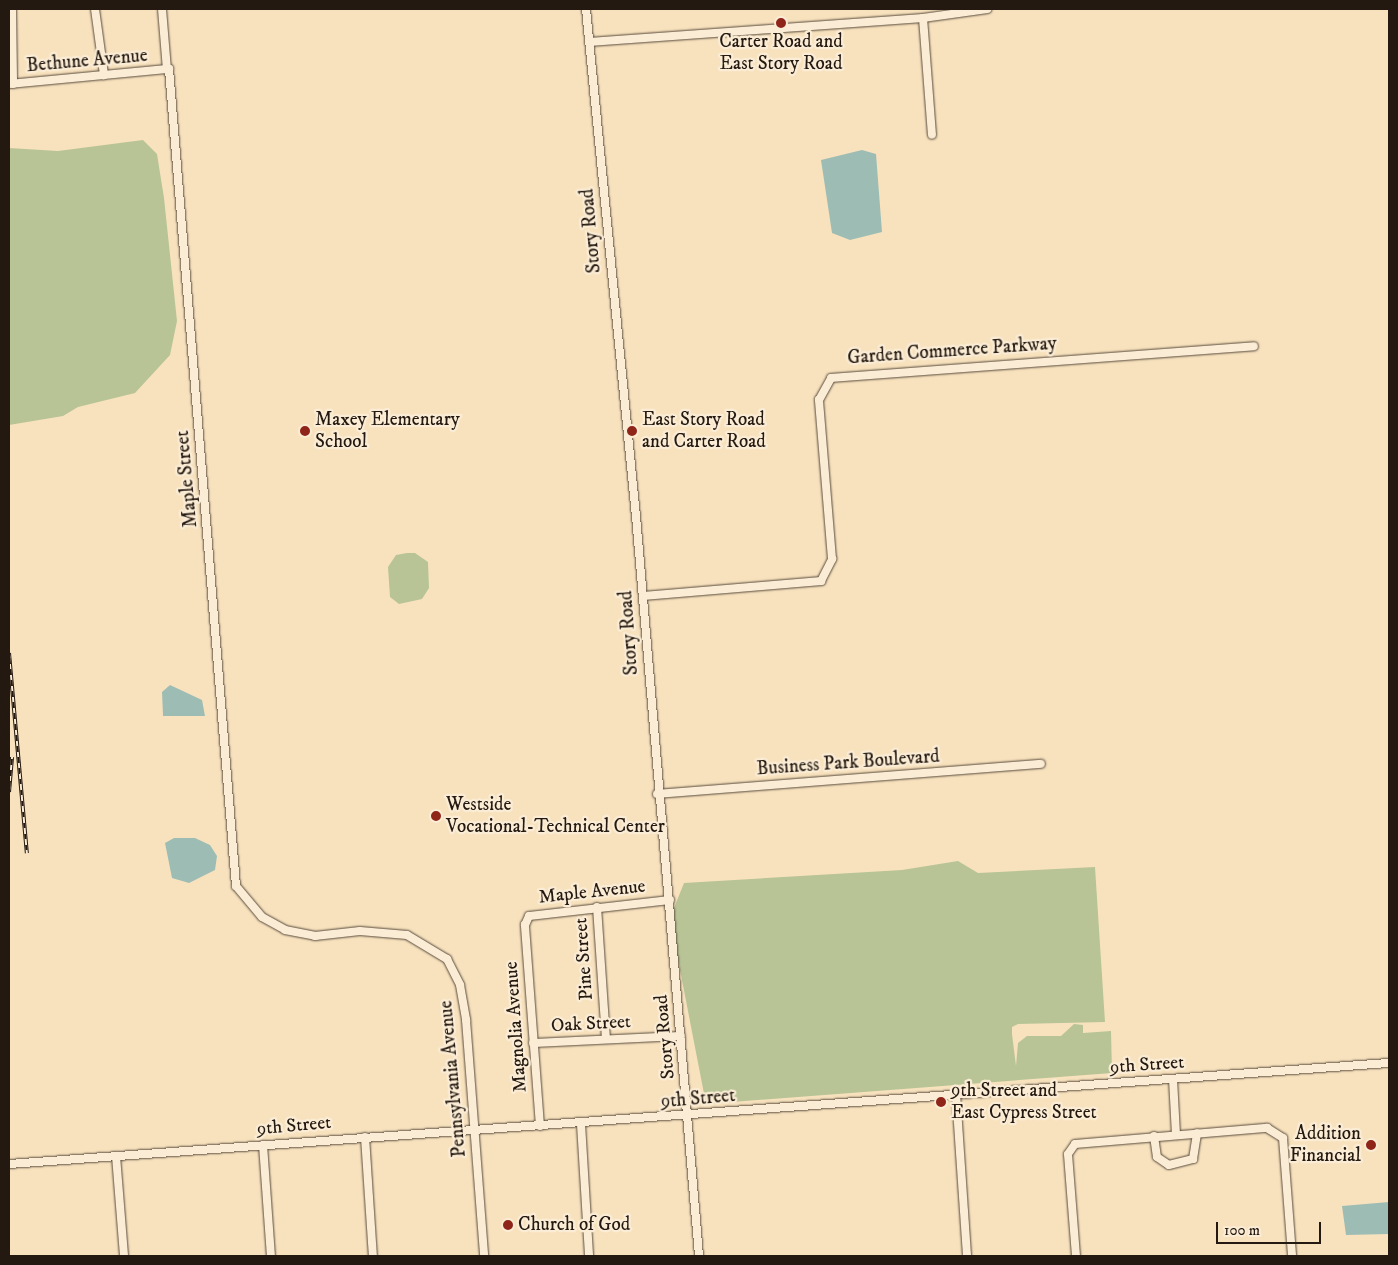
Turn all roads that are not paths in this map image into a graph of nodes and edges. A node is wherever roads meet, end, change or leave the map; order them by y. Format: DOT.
graph roads {
  1 [pos="12,9"];
  2 [pos="95,9"];
  3 [pos="162,9"];
  4 [pos="586,9"];
  5 [pos="987,9"];
  6 [pos="923,18"];
  7 [pos="589,42"];
  8 [pos="168,70"];
  9 [pos="104,75"];
  10 [pos="11,84"];
  11 [pos="932,135"];
  12 [pos="1254,346"];
  13 [pos="643,596"];
  14 [pos="1041,764"];
  15 [pos="658,794"];
  16 [pos="236,886"];
  17 [pos="670,900"];
  18 [pos="597,907"];
  19 [pos="525,925"];
  20 [pos="680,1036"];
  21 [pos="606,1038"];
  22 [pos="534,1043"];
  23 [pos="1389,1063"];
  24 [pos="1173,1079"];
  25 [pos="956,1094"];
  26 [pos="689,1116"];
  27 [pos="581,1124"];
  28 [pos="540,1126"];
  29 [pos="475,1129"];
  30 [pos="1197,1133"];
  31 [pos="1176,1135"];
  32 [pos="1154,1136"];
  33 [pos="365,1137"];
  34 [pos="263,1145"];
  35 [pos="116,1156"];
  36 [pos="9,1164"];
  37 [pos="124,1256"];
  38 [pos="271,1256"];
  39 [pos="374,1256"];
  40 [pos="484,1256"];
  41 [pos="589,1256"];
  42 [pos="699,1256"];
  43 [pos="967,1256"];
  44 [pos="1076,1256"];
  45 [pos="1292,1256"];
  1 -- 10 [label="street"];
  2 -- 9 [label="street"];
  3 -- 8 [label="street, Maple Street"];
  4 -- 7 [label="street, Story Road"];
  5 -- 6 [label="street"];
  6 -- 7 [label="street"];
  6 -- 11 [label="street"];
  7 -- 13 [label="street, Story Road"];
  8 -- 9 [label="street, Bethune Avenue"];
  8 -- 16 [label="street, Maple Street"];
  9 -- 10 [label="street, Bethune Avenue"];
  12 -- 13 [label="street, Garden Commerce Parkway"];
  13 -- 15 [label="street, Story Road"];
  14 -- 15 [label="street, Business Park Boulevard"];
  15 -- 17 [label="street, Story Road"];
  16 -- 29 [label="street, Pennsylvania Avenue"];
  17 -- 18 [label="street, Maple Avenue"];
  17 -- 20 [label="street, Story Road"];
  18 -- 19 [label="street, Maple Avenue"];
  18 -- 21 [label="street, Pine Street"];
  19 -- 22 [label="street, Magnolia Avenue"];
  20 -- 21 [label="street, Oak Street"];
  20 -- 26 [label="street, Story Road"];
  21 -- 22 [label="street, Oak Street"];
  22 -- 28 [label="street, Magnolia Avenue"];
  23 -- 24 [label="street, 9th Street"];
  24 -- 25 [label="street, 9th Street"];
  24 -- 31 [label="street"];
  25 -- 26 [label="street, 9th Street"];
  25 -- 43 [label="street"];
  26 -- 27 [label="street, 9th Street"];
  26 -- 42 [label="street, Story Road"];
  27 -- 28 [label="street, 9th Street"];
  27 -- 41 [label="street"];
  28 -- 29 [label="street, 9th Street"];
  29 -- 33 [label="street, 9th Street"];
  29 -- 40 [label="street, Pennsylvania Avenue"];
  30 -- 31 [label="street"];
  30 -- 32 [label="street"];
  30 -- 45 [label="street"];
  31 -- 32 [label="street"];
  32 -- 44 [label="street"];
  33 -- 34 [label="street, 9th Street"];
  33 -- 39 [label="street"];
  34 -- 35 [label="street, 9th Street"];
  34 -- 38 [label="street"];
  35 -- 36 [label="street, 9th Street"];
  35 -- 37 [label="street"];
}
